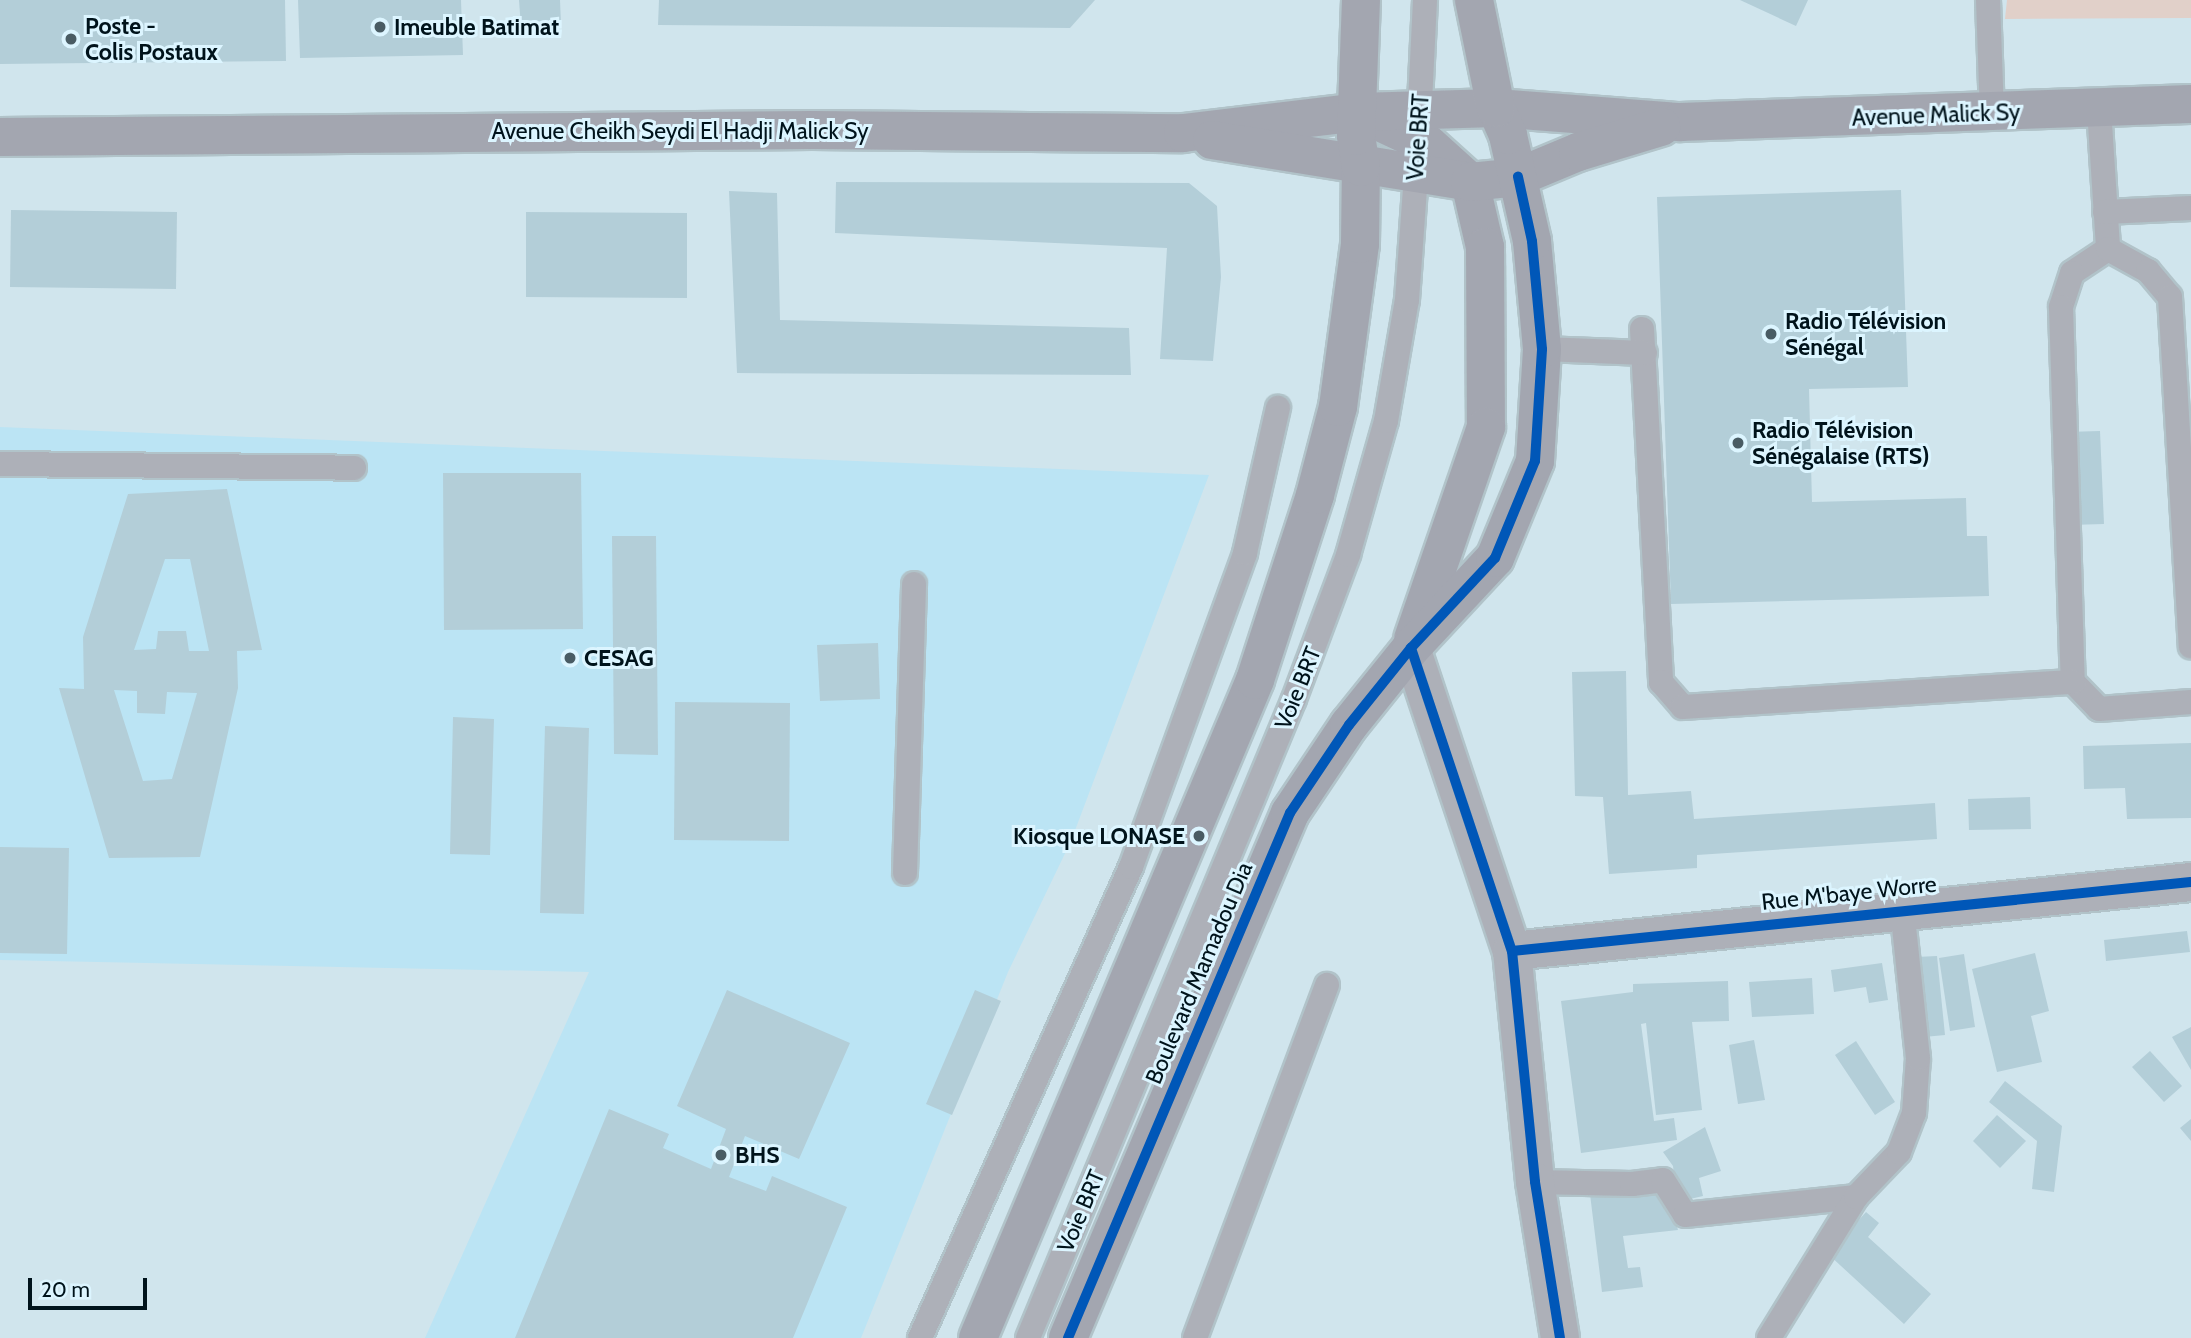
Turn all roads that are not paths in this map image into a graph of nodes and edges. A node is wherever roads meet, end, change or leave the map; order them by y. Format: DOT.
graph roads {
  1 [pos="1361,0"];
  2 [pos="1424,0"];
  3 [pos="1474,0"];
  4 [pos="1988,0"];
  5 [pos="2191,104"];
  6 [pos="1496,108"];
  7 [pos="2099,108"];
  8 [pos="1359,112"];
  9 [pos="1992,114"];
  10 [pos="1680,122"];
  11 [pos="1183,132"];
  12 [pos="0,137"];
  13 [pos="1418,142"];
  14 [pos="1361,167"];
  15 [pos="1518,177"];
  16 [pos="1470,182"];
  17 [pos="2191,208"];
  18 [pos="2105,212"];
  19 [pos="2108,248"];
  20 [pos="1542,349"];
  21 [pos="1278,408"];
  22 [pos="0,464"];
  23 [pos="355,468"];
  24 [pos="914,583"];
  25 [pos="2191,646"];
  26 [pos="1411,648"];
  27 [pos="2073,682"];
  28 [pos="2190,697"];
  29 [pos="905,873"];
  30 [pos="2188,888"];
  31 [pos="1902,908"];
  32 [pos="1512,951"];
  33 [pos="1327,985"];
  34 [pos="1535,1182"];
  35 [pos="1856,1197"];
  36 [pos="920,1338"];
  37 [pos="978,1338"];
  38 [pos="1028,1338"];
  39 [pos="1068,1338"];
  40 [pos="1195,1338"];
  41 [pos="1560,1338"];
  42 [pos="1769,1338"];
  1 -- 8 [label="street"];
  2 -- 13 [label="lane, Voie BRT"];
  3 -- 6 [label="street, Boulevard Mamadou Dia"];
  4 -- 9 [label="lane"];
  5 -- 7 [label="street, Avenue Malick Sy"];
  6 -- 10 [label="street, Avenue Malick Sy"];
  6 -- 13 [label="street, Avenue Malick Sy"];
  6 -- 15 [label="street, Boulevard Mamadou Dia"];
  7 -- 9 [label="street, Avenue Malick Sy"];
  7 -- 18 [label="lane"];
  8 -- 11 [label="street, Avenue Cheikh Seydi El Hadji Malick Sy"];
  8 -- 13 [label="street, Avenue Cheikh Seydi El Hadji Malick Sy"];
  8 -- 14 [label="street"];
  9 -- 10 [label="street, Avenue Malick Sy"];
  10 -- 15 [label="street, Avenue Malick Sy"];
  11 -- 12 [label="street, Avenue Cheikh Seydi El Hadji Malick Sy"];
  11 -- 14 [label="street"];
  13 -- 14 [label="street"];
  13 -- 16 [label="street, Avenue Malick Sy"];
  13 -- 38 [label="lane, Voie BRT"];
  14 -- 37 [label="street"];
  15 -- 16 [label="street, Avenue Malick Sy"];
  15 -- 20 [label="street, Boulevard Mamadou Dia"];
  16 -- 26 [label="street"];
  17 -- 18 [label="lane"];
  18 -- 19 [label="lane"];
  19 -- 25 [label="lane"];
  19 -- 27 [label="lane"];
  20 -- 26 [label="street, Boulevard Mamadou Dia"];
  20 -- 27 [label="lane"];
  21 -- 36 [label="lane"];
  22 -- 23 [label="lane"];
  24 -- 29 [label="lane"];
  26 -- 32 [label="street"];
  26 -- 39 [label="street, Boulevard Mamadou Dia"];
  27 -- 28 [label="lane"];
  30 -- 31 [label="street, Rue M'baye Worre"];
  31 -- 32 [label="street, Rue M'baye Worre"];
  31 -- 35 [label="lane"];
  32 -- 34 [label="street"];
  33 -- 40 [label="lane"];
  34 -- 35 [label="lane"];
  34 -- 41 [label="street"];
  35 -- 42 [label="lane"];
}
